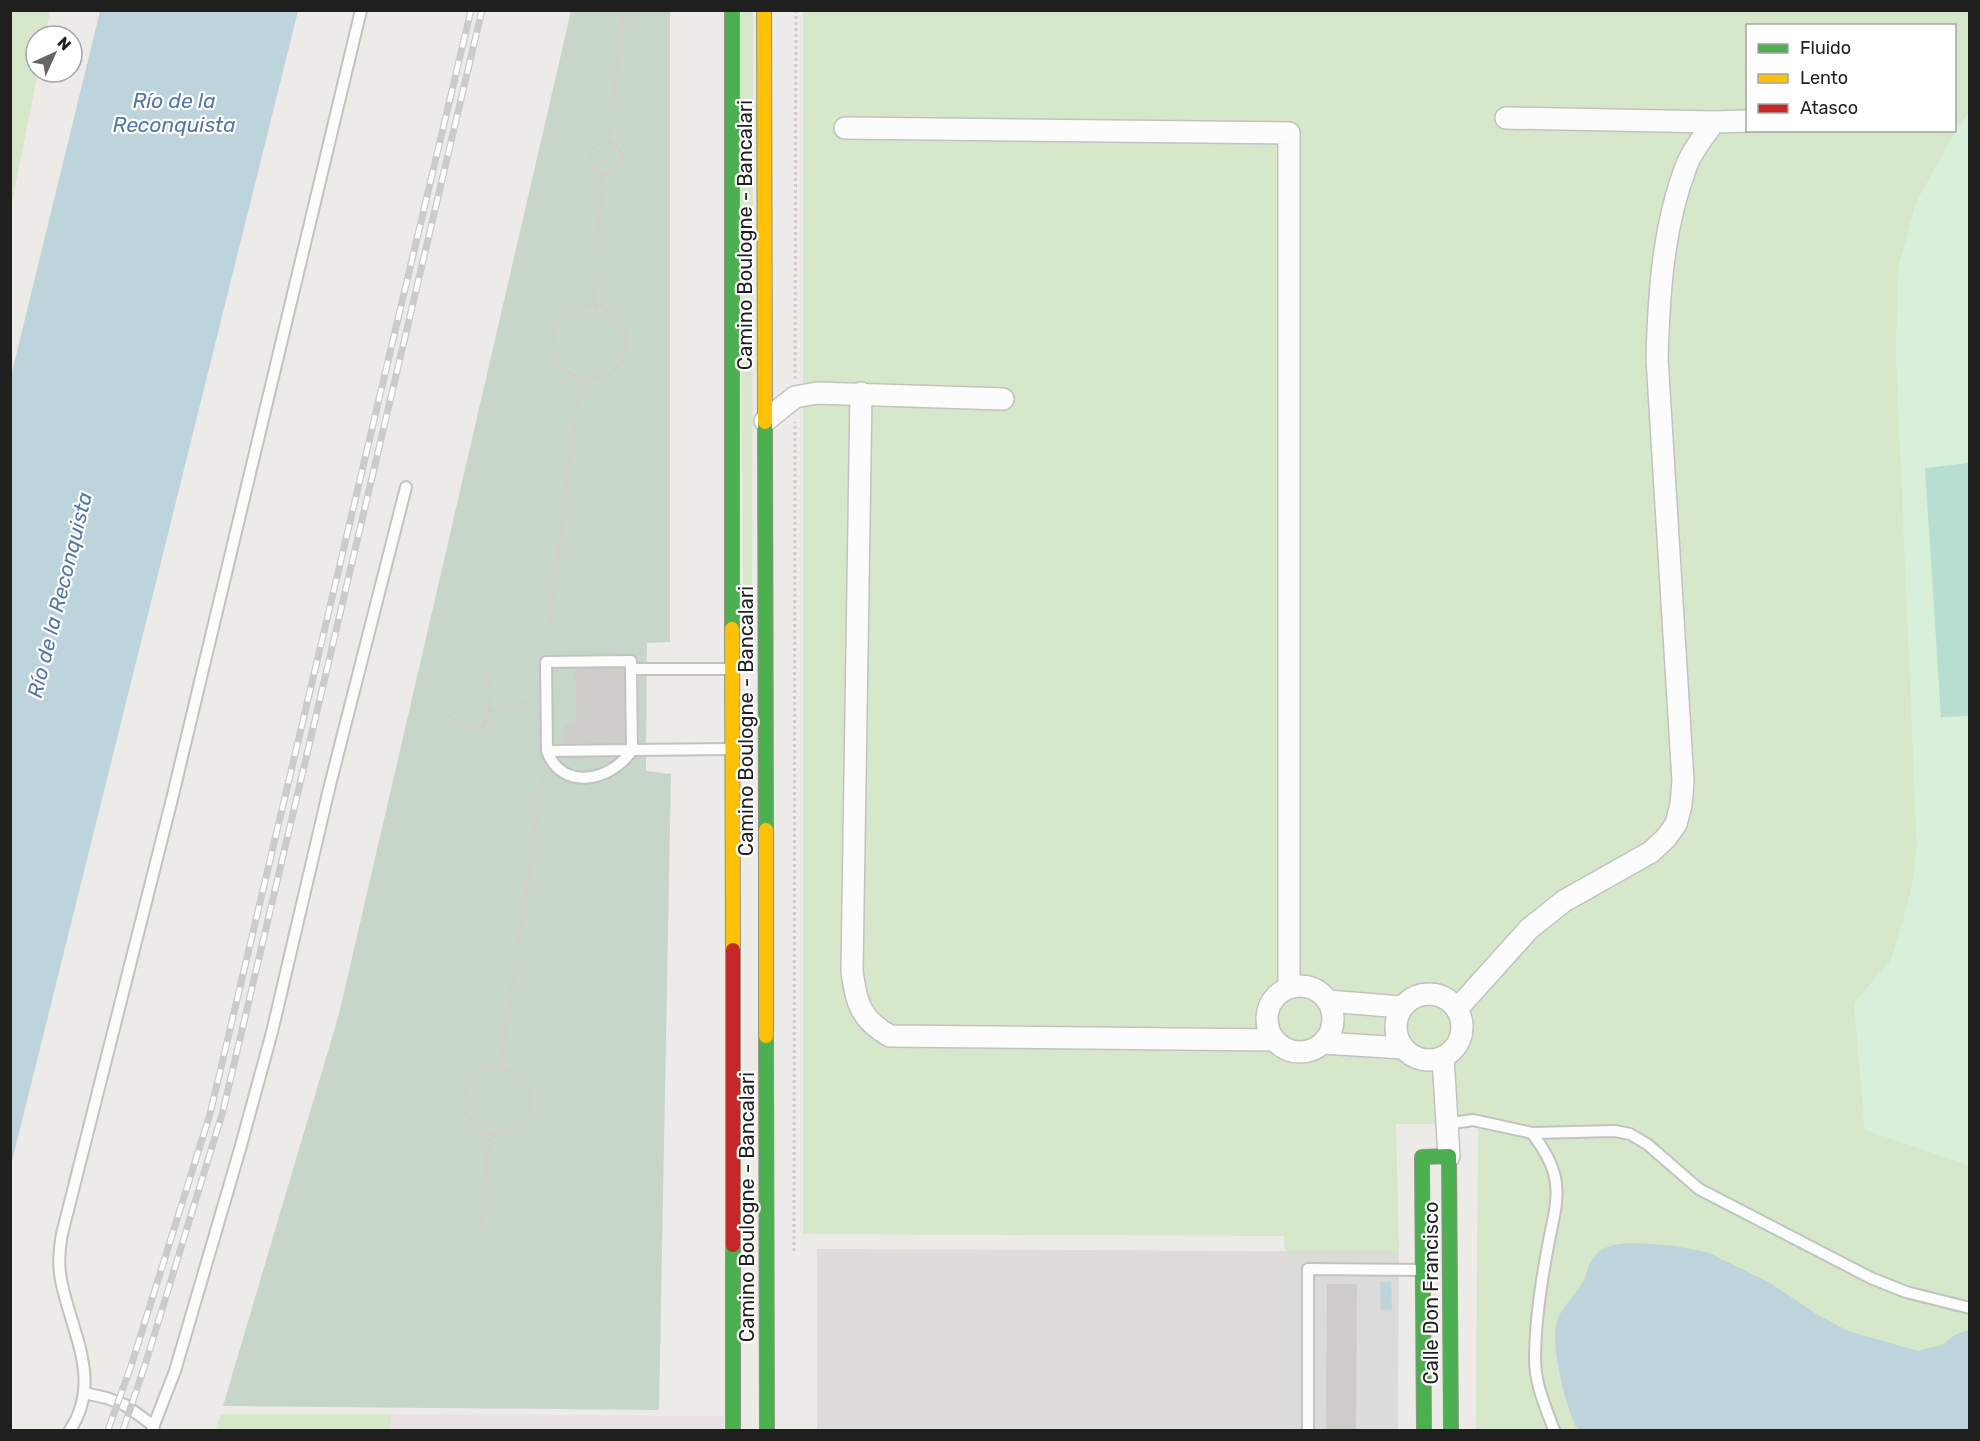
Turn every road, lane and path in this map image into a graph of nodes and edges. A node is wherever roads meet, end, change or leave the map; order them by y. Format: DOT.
graph roads {
  1 [pos="361,10"];
  2 [pos="624,10"];
  3 [pos="732,10"];
  4 [pos="764,10"];
  5 [pos="796,10"];
  6 [pos="1506,118"];
  7 [pos="1714,122"];
  8 [pos="1746,122"];
  9 [pos="845,128"];
  10 [pos="609,142"];
  11 [pos="603,174"];
  12 [pos="593,304"];
  13 [pos="580,378"];
  14 [pos="861,393"];
  15 [pos="795,398"];
  16 [pos="1003,399"];
  17 [pos="765,421"];
  18 [pos="406,487"];
  19 [pos="546,662"];
  20 [pos="631,669"];
  21 [pos="733,669"];
  22 [pos="488,674"];
  23 [pos="546,698"];
  24 [pos="489,711"];
  25 [pos="448,716"];
  26 [pos="632,750"];
  27 [pos="733,750"];
  28 [pos="547,751"];
  29 [pos="1289,987"];
  30 [pos="1328,1001"];
  31 [pos="1401,1008"];
  32 [pos="1457,1009"];
  33 [pos="1273,1040"];
  34 [pos="1323,1043"];
  35 [pos="1403,1048"];
  36 [pos="1443,1057"];
  37 [pos="500,1069"];
  38 [pos="1446,1124"];
  39 [pos="1532,1133"];
  40 [pos="490,1134"];
  41 [pos="1449,1156"];
  42 [pos="479,1237"];
  43 [pos="794,1251"];
  44 [pos="1436,1270"];
  45 [pos="1970,1308"];
  46 [pos="84,1393"];
  47 [pos="153,1428"];
  48 [pos="70,1431"];
  49 [pos="733,1431"];
  50 [pos="767,1431"];
  51 [pos="1308,1431"];
  52 [pos="1424,1431"];
  53 [pos="1451,1431"];
  54 [pos="1554,1431"];
  1 -- 46 [label="lane"];
  2 -- 10 [label="path"];
  3 -- 21 [label="main road, Camino Boulogne - Bancalari"];
  4 -- 17 [label="main road, Camino Boulogne - Bancalari"];
  5 -- 15 [label="path"];
  6 -- 7 [label="street"];
  7 -- 8 [label="street"];
  7 -- 32 [label="street"];
  9 -- 29 [label="street"];
  10 -- 11 [label="path"];
  10 -- 11 [label="path"];
  11 -- 12 [label="path"];
  12 -- 13 [label="path"];
  12 -- 13 [label="path"];
  13 -- 19 [label="path"];
  14 -- 15 [label="street"];
  14 -- 16 [label="street"];
  14 -- 33 [label="street"];
  15 -- 17 [label="street"];
  15 -- 43 [label="path"];
  17 -- 50 [label="main road, Camino Boulogne - Bancalari"];
  18 -- 47 [label="lane"];
  19 -- 20 [label="lane"];
  19 -- 23 [label="lane"];
  20 -- 21 [label="lane"];
  20 -- 26 [label="lane"];
  21 -- 27 [label="main road, Camino Boulogne - Bancalari"];
  22 -- 24 [label="path"];
  23 -- 24 [label="path"];
  23 -- 28 [label="lane"];
  24 -- 25 [label="path"];
  26 -- 27 [label="lane"];
  26 -- 28 [label="lane"];
  26 -- 28 [label="lane"];
  27 -- 49 [label="main road, Camino Boulogne - Bancalari"];
  28 -- 37 [label="path"];
  29 -- 30 [label="street"];
  29 -- 33 [label="street"];
  30 -- 31 [label="street"];
  30 -- 34 [label="street"];
  31 -- 32 [label="street"];
  31 -- 35 [label="street"];
  32 -- 36 [label="street"];
  33 -- 34 [label="street"];
  34 -- 35 [label="street"];
  35 -- 36 [label="street"];
  36 -- 38 [label="street"];
  37 -- 40 [label="path"];
  37 -- 40 [label="path"];
  38 -- 39 [label="lane"];
  38 -- 41 [label="street"];
  39 -- 45 [label="lane"];
  39 -- 54 [label="lane"];
  40 -- 42 [label="path"];
  41 -- 44 [label="main road, Calle Don Francisco"];
  41 -- 44 [label="main road, Calle Don Francisco"];
  44 -- 51 [label="lane"];
  44 -- 52 [label="main road, Calle Don Francisco"];
  44 -- 53 [label="main road, Calle Don Francisco"];
  46 -- 47 [label="lane"];
  46 -- 48 [label="lane"];
}
